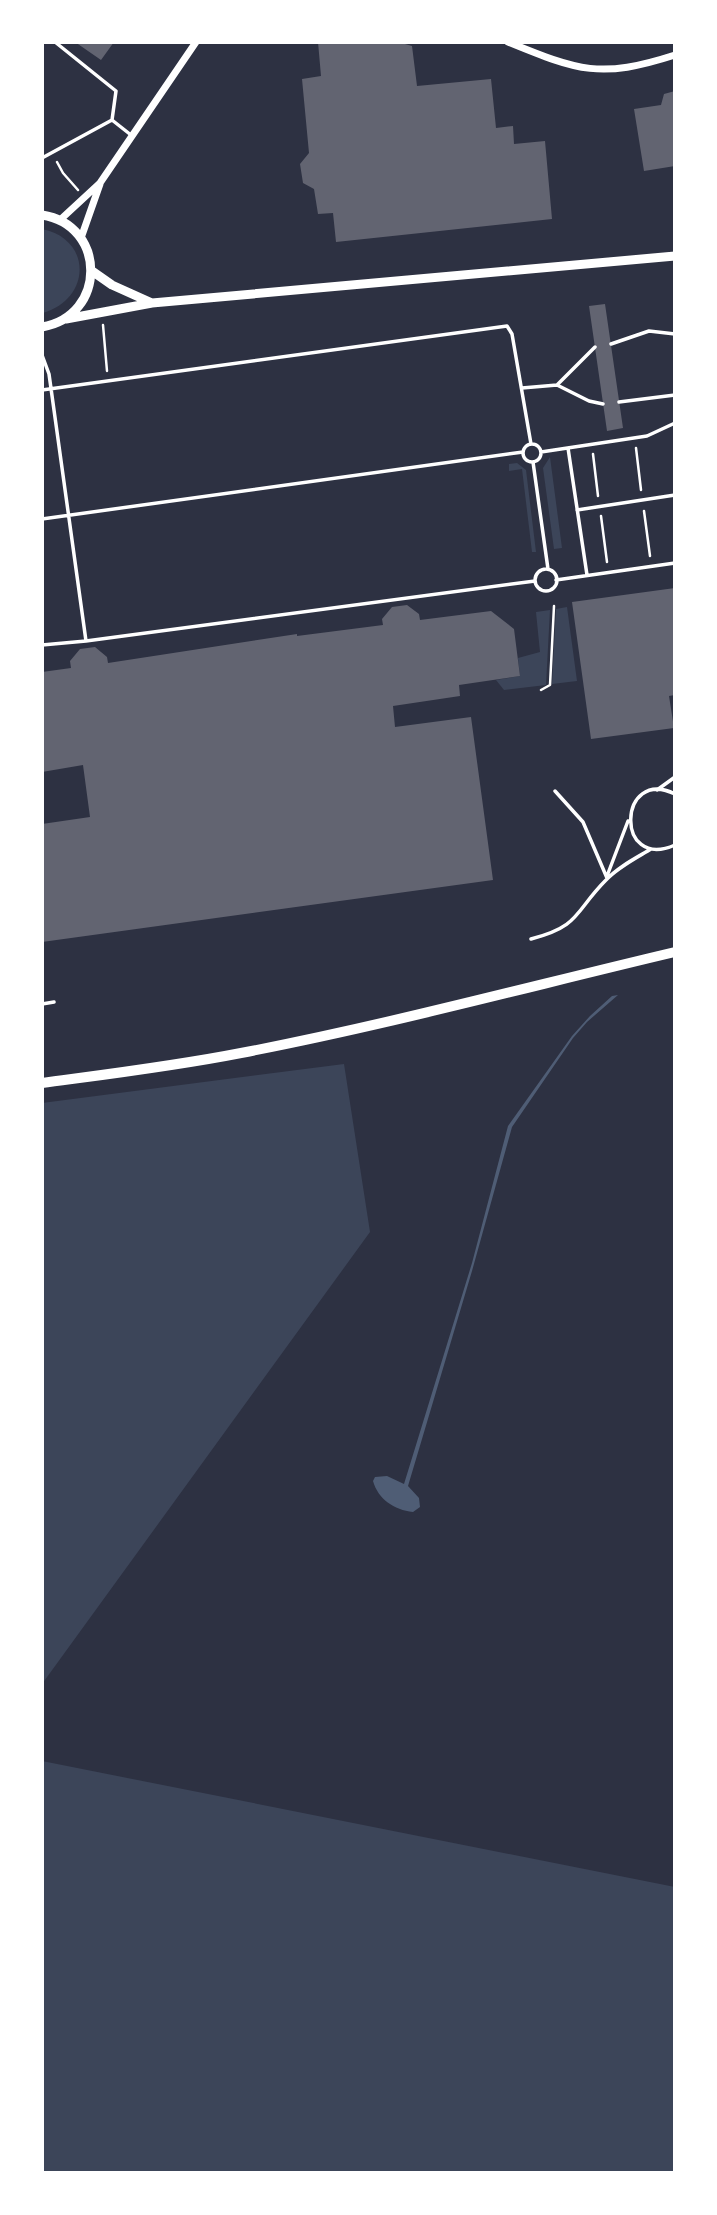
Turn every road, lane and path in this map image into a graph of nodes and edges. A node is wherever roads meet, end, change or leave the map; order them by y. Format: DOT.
graph roads {
  1 [pos="55,42"];
  2 [pos="196,42"];
  3 [pos="508,42"];
  4 [pos="675,55"];
  5 [pos="112,120"];
  6 [pos="133,136"];
  7 [pos="52,153"];
  8 [pos="42,159"];
  9 [pos="100,183"];
  10 [pos="82,200"];
  11 [pos="42,215"];
  12 [pos="60,220"];
  13 [pos="81,238"];
  14 [pos="675,256"];
  15 [pos="92,271"];
  16 [pos="152,303"];
  17 [pos="103,312"];
  18 [pos="66,319"];
  19 [pos="42,327"];
  20 [pos="675,334"];
  21 [pos="611,344"];
  22 [pos="595,346"];
  23 [pos="42,355"];
  24 [pos="108,381"];
  25 [pos="557,385"];
  26 [pos="522,388"];
  27 [pos="51,389"];
  28 [pos="42,390"];
  29 [pos="675,395"];
  30 [pos="619,402"];
  31 [pos="603,404"];
  32 [pos="675,423"];
  33 [pos="531,444"];
  34 [pos="569,448"];
  35 [pos="523,452"];
  36 [pos="541,452"];
  37 [pos="533,462"];
  38 [pos="675,495"];
  39 [pos="577,510"];
  40 [pos="69,516"];
  41 [pos="42,519"];
  42 [pos="675,564"];
  43 [pos="548,569"];
  44 [pos="587,575"];
  45 [pos="556,580"];
  46 [pos="535,581"];
  47 [pos="554,606"];
  48 [pos="86,641"];
  49 [pos="42,645"];
  50 [pos="541,690"];
  51 [pos="675,777"];
  52 [pos="656,790"];
  53 [pos="555,791"];
  54 [pos="675,794"];
  55 [pos="629,819"];
  56 [pos="675,845"];
  57 [pos="651,849"];
  58 [pos="607,878"];
  59 [pos="531,939"];
  60 [pos="675,952"];
  61 [pos="54,1002"];
  62 [pos="42,1004"];
  63 [pos="42,1083"];
  1 -- 5 [label="lane"];
  2 -- 6 [label="street"];
  3 -- 4 [label="street"];
  5 -- 6 [label="lane"];
  5 -- 7 [label="lane"];
  6 -- 9 [label="street"];
  7 -- 8 [label="lane"];
  7 -- 10 [label="path"];
  9 -- 10 [label="street"];
  9 -- 13 [label="street"];
  10 -- 12 [label="street"];
  11 -- 12 [label="street"];
  12 -- 13 [label="street"];
  13 -- 15 [label="street"];
  14 -- 16 [label="street"];
  15 -- 16 [label="street"];
  15 -- 18 [label="street"];
  16 -- 17 [label="street"];
  17 -- 18 [label="street"];
  17 -- 24 [label="path"];
  18 -- 19 [label="street"];
  20 -- 21 [label="lane"];
  22 -- 25 [label="lane"];
  23 -- 27 [label="lane"];
  24 -- 26 [label="lane"];
  24 -- 27 [label="lane"];
  25 -- 26 [label="lane"];
  25 -- 31 [label="lane"];
  26 -- 33 [label="lane"];
  27 -- 28 [label="lane"];
  27 -- 40 [label="lane"];
  29 -- 30 [label="lane"];
  32 -- 34 [label="lane"];
  33 -- 35 [label="lane"];
  33 -- 36 [label="lane"];
  34 -- 36 [label="lane"];
  34 -- 39 [label="lane"];
  35 -- 37 [label="lane"];
  35 -- 40 [label="lane"];
  36 -- 37 [label="lane"];
  37 -- 43 [label="lane"];
  38 -- 39 [label="lane"];
  39 -- 44 [label="lane"];
  40 -- 41 [label="lane"];
  40 -- 48 [label="lane"];
  42 -- 44 [label="lane"];
  43 -- 45 [label="lane"];
  43 -- 46 [label="lane"];
  44 -- 45 [label="lane"];
  45 -- 46 [label="lane"];
  46 -- 48 [label="lane"];
  47 -- 50 [label="path"];
  48 -- 49 [label="lane"];
  51 -- 52 [label="lane"];
  52 -- 54 [label="lane"];
  52 -- 55 [label="lane"];
  53 -- 58 [label="lane"];
  55 -- 57 [label="lane"];
  55 -- 58 [label="lane"];
  56 -- 57 [label="lane"];
  57 -- 58 [label="lane"];
  58 -- 59 [label="lane"];
  60 -- 63 [label="main road"];
  61 -- 62 [label="lane"];
}
